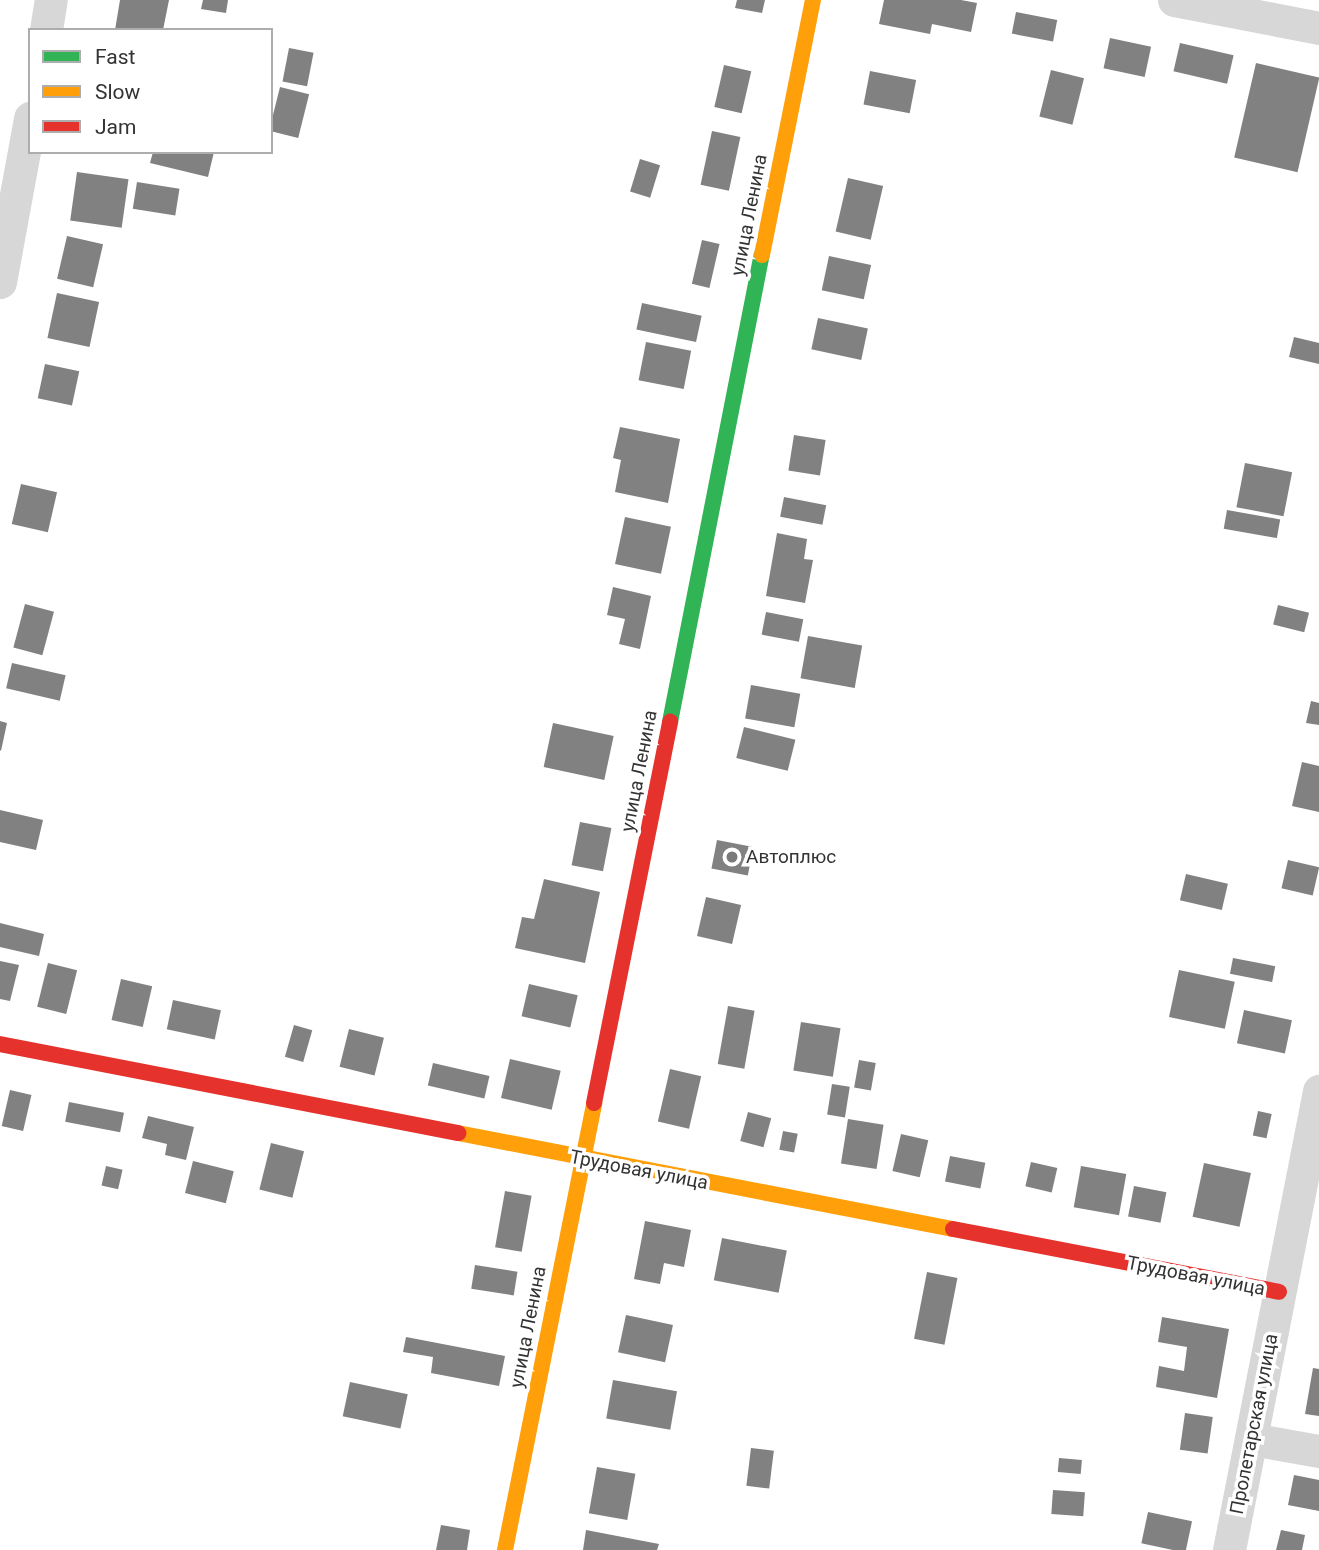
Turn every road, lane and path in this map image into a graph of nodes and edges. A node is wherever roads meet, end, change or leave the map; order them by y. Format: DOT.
graph roads {
  1 [pos="51,0"];
  2 [pos="813,0"];
  3 [pos="1174,0"];
  4 [pos="46,28"];
  5 [pos="1319,28"];
  6 [pos="28,129"];
  7 [pos="0,282"];
  8 [pos="0,1044"];
  9 [pos="1319,1091"];
  10 [pos="1314,1138"];
  11 [pos="583,1160"];
  12 [pos="1279,1292"];
  13 [pos="1251,1439"];
  14 [pos="1319,1451"];
  15 [pos="505,1550"];
  16 [pos="1229,1550"];
  1 -- 4 [label="street"];
  2 -- 11 [label="street, улица Ленина"];
  3 -- 5 [label="street"];
  6 -- 7 [label="street"];
  8 -- 11 [label="street, Трудовая улица"];
  9 -- 10 [label="street, Пролетарская улица"];
  10 -- 12 [label="street, Пролетарская улица"];
  11 -- 12 [label="street, Трудовая улица"];
  11 -- 15 [label="street, улица Ленина"];
  12 -- 13 [label="street, Пролетарская улица"];
  13 -- 14 [label="street"];
  13 -- 16 [label="street, Пролетарская улица"];
}
